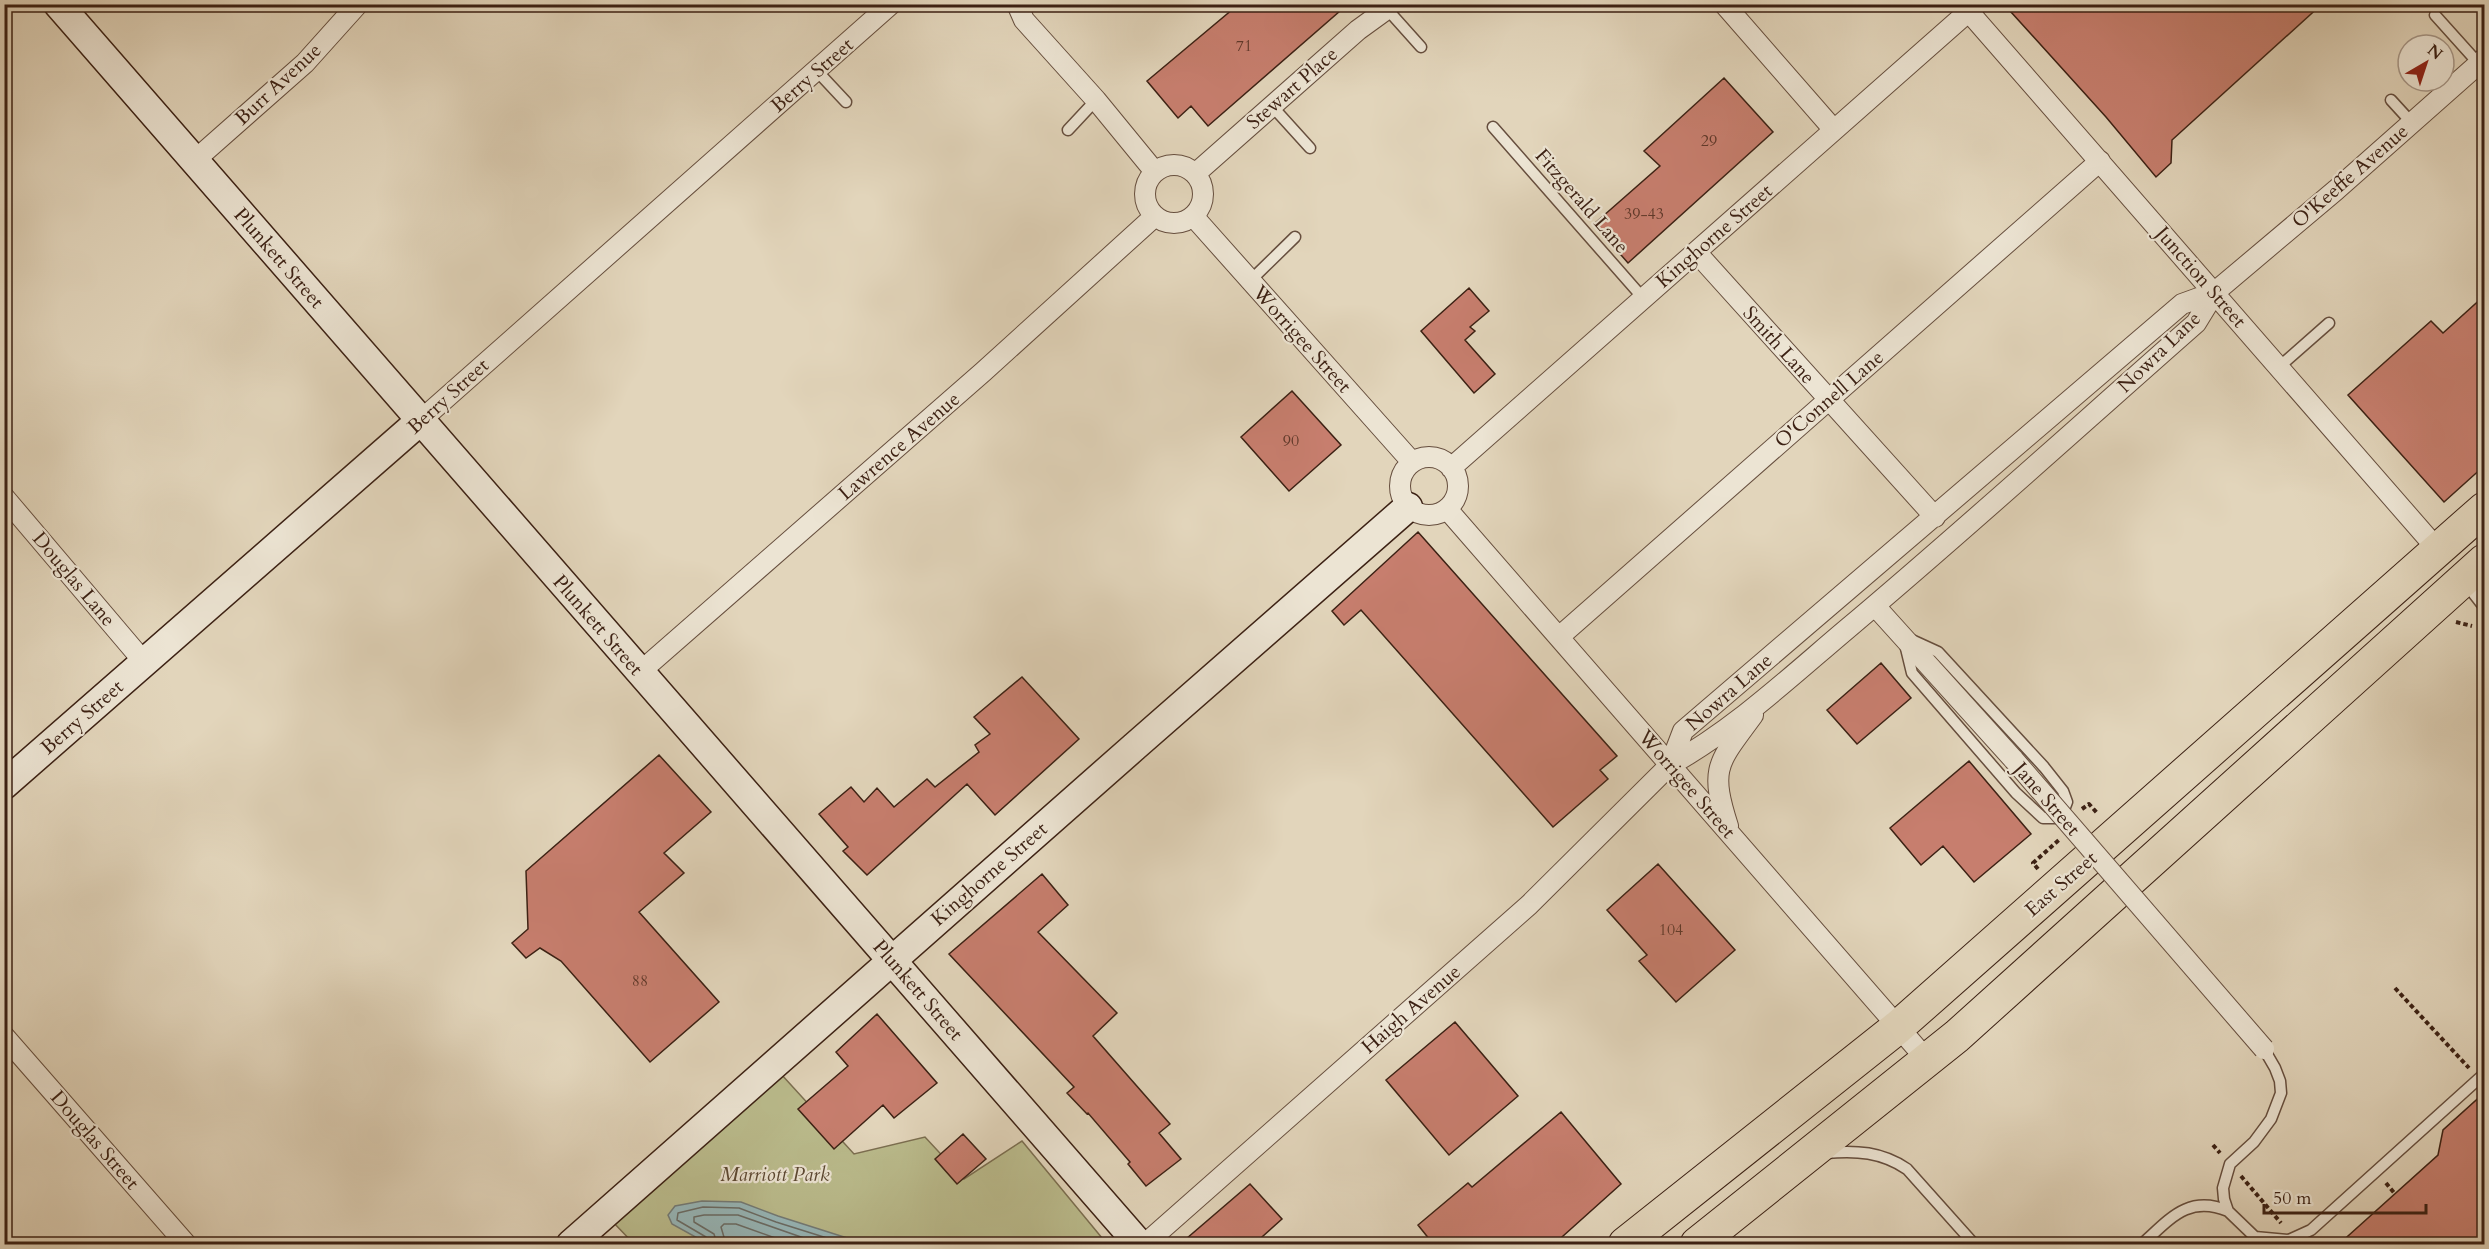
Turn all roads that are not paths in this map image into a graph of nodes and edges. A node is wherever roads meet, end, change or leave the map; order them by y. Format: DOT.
graph roads {
  1 [pos="58,4"];
  2 [pos="358,4"];
  3 [pos="1002,4"];
  4 [pos="1724,4"];
  5 [pos="893,5"];
  6 [pos="1389,7"];
  7 [pos="1969,7"];
  8 [pos="1020,12"];
  9 [pos="2435,15"];
  10 [pos="1421,47"];
  11 [pos="2482,61"];
  12 [pos="817,71"];
  13 [pos="1096,100"];
  14 [pos="2391,100"];
  15 [pos="846,102"];
  16 [pos="1272,106"];
  17 [pos="2412,123"];
  18 [pos="1493,127"];
  19 [pos="1068,130"];
  20 [pos="1834,130"];
  21 [pos="1311,148"];
  22 [pos="194,161"];
  23 [pos="2100,161"];
  24 [pos="1155,172"];
  25 [pos="1195,174"];
  26 [pos="1155,216"];
  27 [pos="1193,216"];
  28 [pos="1295,237"];
  29 [pos="1696,252"];
  30 [pos="1250,281"];
  31 [pos="2215,292"];
  32 [pos="1643,298"];
  33 [pos="2329,323"];
  34 [pos="2279,367"];
  35 [pos="1829,400"];
  36 [pos="420,421"];
  37 [pos="1412,462"];
  38 [pos="1451,468"];
  39 [pos="4,497"];
  40 [pos="1408,507"];
  41 [pos="1447,509"];
  42 [pos="2484,509"];
  43 [pos="1935,517"];
  44 [pos="1899,548"];
  45 [pos="2438,550"];
  46 [pos="2473,571"];
  47 [pos="1875,606"];
  48 [pos="2484,607"];
  49 [pos="1808,624"];
  50 [pos="1903,636"];
  51 [pos="1559,637"];
  52 [pos="144,662"];
  53 [pos="640,672"];
  54 [pos="1765,698"];
  55 [pos="1670,765"];
  56 [pos="4,785"];
  57 [pos="1731,835"];
  58 [pos="892,960"];
  59 [pos="1898,1027"];
  60 [pos="4,1036"];
  61 [pos="2264,1049"];
  62 [pos="1927,1060"];
  63 [pos="2482,1077"];
  64 [pos="1810,1155"];
  65 [pos="2228,1211"];
  66 [pos="186,1245"];
  67 [pos="571,1245"];
  68 [pos="1139,1245"];
  69 [pos="1145,1245"];
  70 [pos="1625,1245"];
  71 [pos="1697,1245"];
  72 [pos="1974,1245"];
  73 [pos="2142,1245"];
  1 -- 22 [label="street, Plunkett Street"];
  2 -- 22 [label="street, Burr Avenue"];
  3 -- 8 [label="street"];
  4 -- 20 [label="street"];
  5 -- 12 [label="street, Berry Street"];
  6 -- 10 [label="lane"];
  6 -- 16 [label="street, Stewart Place"];
  7 -- 20 [label="street, Kinghorne Street"];
  7 -- 23 [label="street, Junction Street"];
  8 -- 13 [label="street"];
  9 -- 11 [label="lane"];
  11 -- 17 [label="street, O'Keeffe Avenue"];
  12 -- 15 [label="lane"];
  12 -- 36 [label="street, Berry Street"];
  13 -- 19 [label="lane"];
  13 -- 24 [label="street"];
  14 -- 17 [label="lane"];
  16 -- 21 [label="lane"];
  16 -- 25 [label="street, Stewart Place"];
  17 -- 31 [label="street, O'Keeffe Avenue"];
  18 -- 32 [label="lane, Fitzgerald Lane"];
  20 -- 29 [label="street, Kinghorne Street"];
  22 -- 36 [label="street, Plunkett Street"];
  23 -- 31 [label="street, Junction Street"];
  23 -- 35 [label="street, O'Connell Lane"];
  24 -- 25 [label="street"];
  24 -- 26 [label="street"];
  25 -- 27 [label="street"];
  26 -- 27 [label="street"];
  26 -- 53 [label="street, Lawrence Avenue"];
  27 -- 30 [label="street, Worrigee Street"];
  28 -- 30 [label="lane"];
  29 -- 32 [label="street, Kinghorne Street"];
  29 -- 35 [label="street, Smith Lane"];
  30 -- 37 [label="street, Worrigee Street"];
  31 -- 34 [label="street, Junction Street"];
  31 -- 43 [label="street, Nowra Lane"];
  31 -- 47 [label="street, Nowra Lane"];
  32 -- 38 [label="street, Kinghorne Street"];
  33 -- 34 [label="lane"];
  34 -- 45 [label="street, Junction Street"];
  35 -- 43 [label="street, Smith Lane"];
  35 -- 51 [label="street, O'Connell Lane"];
  36 -- 52 [label="street, Berry Street"];
  36 -- 53 [label="street, Plunkett Street"];
  37 -- 38 [label="street"];
  37 -- 40 [label="street"];
  38 -- 41 [label="street"];
  39 -- 52 [label="street, Douglas Lane"];
  40 -- 41 [label="street"];
  40 -- 58 [label="street, Kinghorne Street"];
  41 -- 51 [label="street, Worrigee Street"];
  42 -- 45 [label="highway, East Street"];
  43 -- 44 [label="street, Nowra Lane"];
  44 -- 47 [label="street, Nowra Lane"];
  44 -- 49 [label="street, Nowra Lane"];
  45 -- 59 [label="highway, East Street"];
  46 -- 48 [label="lane"];
  46 -- 62 [label="highway"];
  47 -- 49 [label="street, Nowra Lane"];
  47 -- 50 [label="street, Jane Street"];
  47 -- 54 [label="street, Nowra Lane"];
  49 -- 55 [label="street, Nowra Lane"];
  50 -- 50 [label="lane"];
  50 -- 61 [label="street, Jane Street, bridge"];
  51 -- 55 [label="street, Worrigee Street"];
  52 -- 56 [label="street, Berry Street"];
  53 -- 58 [label="street, Plunkett Street"];
  54 -- 55 [label="street, Nowra Lane"];
  54 -- 57 [label="street, Nowra Lane"];
  55 -- 57 [label="street, Worrigee Street"];
  55 -- 69 [label="street, Haigh Avenue"];
  57 -- 59 [label="street, Worrigee Street"];
  58 -- 67 [label="street, Kinghorne Street"];
  58 -- 68 [label="street, Plunkett Street"];
  59 -- 62 [label="street, Worrigee Street"];
  59 -- 70 [label="highway, East Street"];
  60 -- 66 [label="street, Douglas Street"];
  61 -- 65 [label="lane"];
  62 -- 64 [label="highway"];
  63 -- 65 [label="lane"];
  64 -- 71 [label="highway"];
  64 -- 72 [label="lane"];
  65 -- 73 [label="lane"];
}
